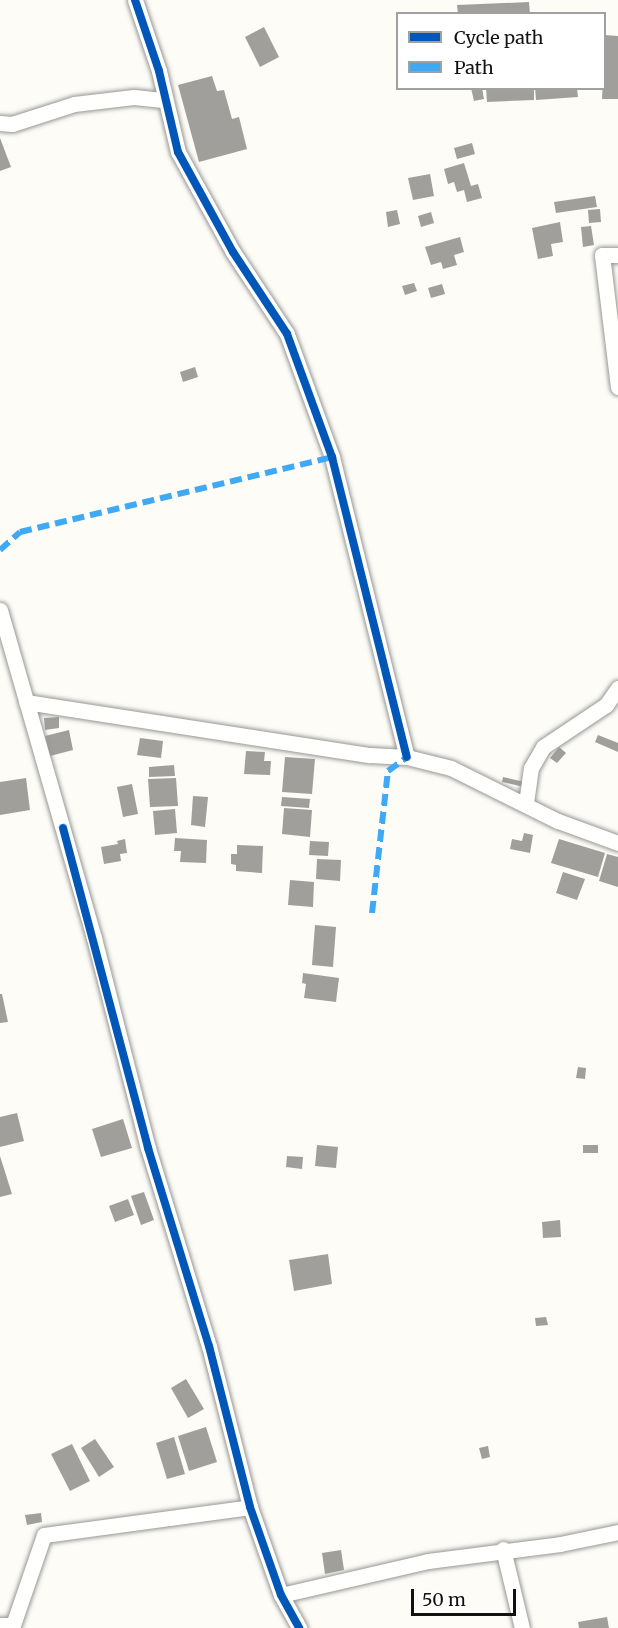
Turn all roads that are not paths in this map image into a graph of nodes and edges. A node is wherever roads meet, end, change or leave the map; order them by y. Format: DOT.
graph roads {
  1 [pos="135,0"];
  2 [pos="165,100"];
  3 [pos="0,123"];
  4 [pos="618,255"];
  5 [pos="618,387"];
  6 [pos="0,610"];
  7 [pos="618,687"];
  8 [pos="26,702"];
  9 [pos="407,757"];
  10 [pos="526,803"];
  11 [pos="618,843"];
  12 [pos="250,1507"];
  13 [pos="618,1532"];
  14 [pos="503,1549"];
  15 [pos="281,1595"];
  16 [pos="0,1625"];
  17 [pos="299,1628"];
  18 [pos="522,1628"];
  1 -- 2 [label="street"];
  2 -- 3 [label="street"];
  2 -- 9 [label="street"];
  4 -- 5 [label="street"];
  6 -- 8 [label="street"];
  7 -- 10 [label="street"];
  8 -- 9 [label="street"];
  8 -- 12 [label="street"];
  9 -- 10 [label="street"];
  10 -- 11 [label="street"];
  12 -- 15 [label="street"];
  12 -- 16 [label="street"];
  13 -- 14 [label="street"];
  14 -- 15 [label="street"];
  14 -- 18 [label="street"];
  15 -- 17 [label="street"];
}
